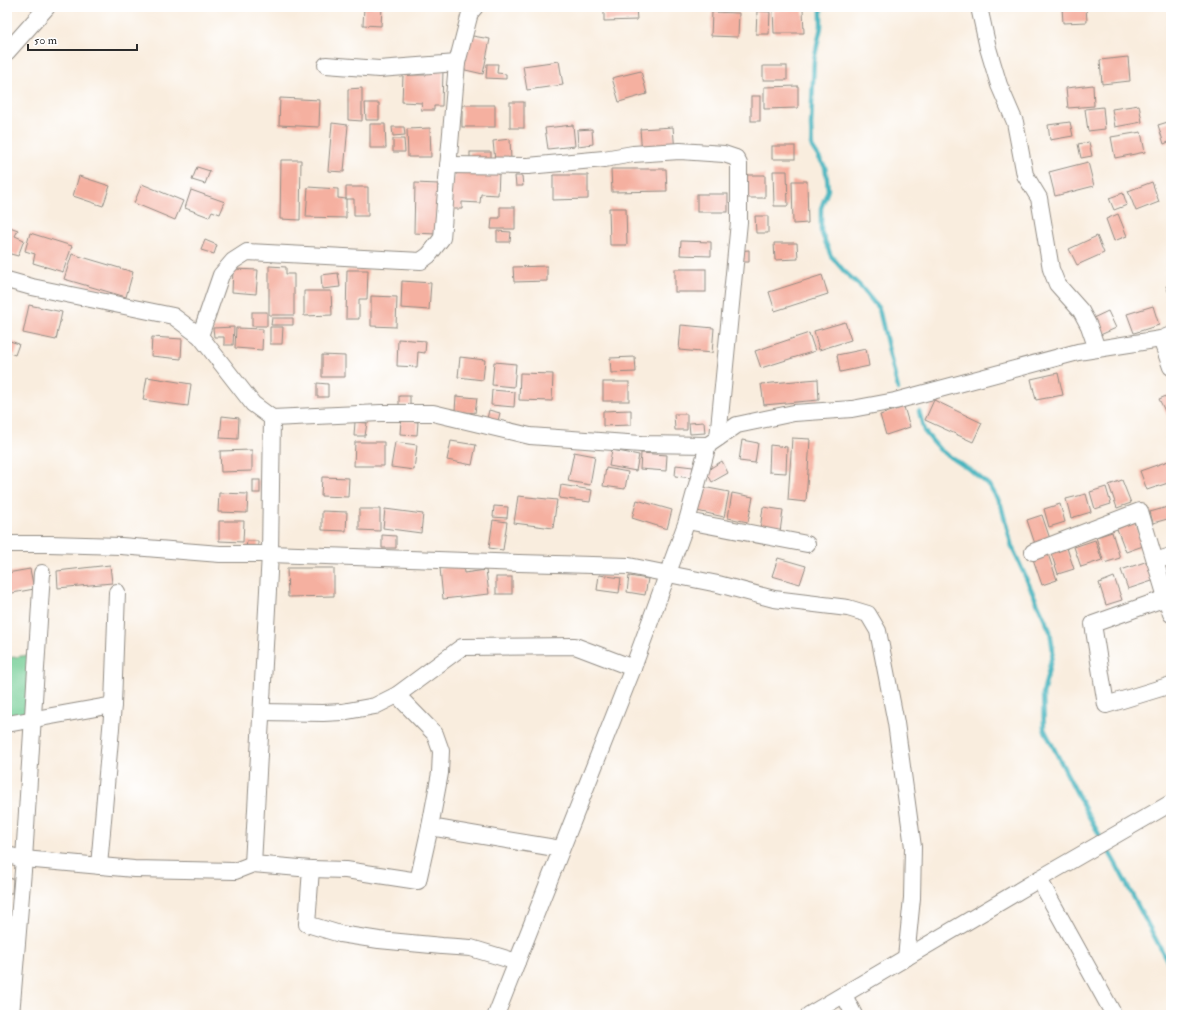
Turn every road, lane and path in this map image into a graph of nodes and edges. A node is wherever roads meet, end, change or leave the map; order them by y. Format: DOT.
graph roads {
  1 [pos="47,7"];
  2 [pos="475,7"];
  3 [pos="979,7"];
  4 [pos="7,52"];
  5 [pos="457,63"];
  6 [pos="326,65"];
  7 [pos="448,165"];
  8 [pos="7,280"];
  9 [pos="200,336"];
  10 [pos="1166,337"];
  11 [pos="1097,349"];
  12 [pos="1171,367"];
  13 [pos="272,418"];
  14 [pos="713,442"];
  15 [pos="687,521"];
  16 [pos="7,544"];
  17 [pos="807,544"];
  18 [pos="1033,552"];
  19 [pos="270,554"];
  20 [pos="1171,556"];
  21 [pos="1155,561"];
  22 [pos="42,573"];
  23 [pos="668,574"];
  24 [pos="117,592"];
  25 [pos="1166,598"];
  26 [pos="1171,614"];
  27 [pos="633,668"];
  28 [pos="1171,685"];
  29 [pos="397,695"];
  30 [pos="113,705"];
  31 [pos="262,712"];
  32 [pos="33,720"];
  33 [pos="7,724"];
  34 [pos="1171,803"];
  35 [pos="430,827"];
  36 [pos="561,850"];
  37 [pos="7,855"];
  38 [pos="24,859"];
  39 [pos="253,864"];
  40 [pos="99,866"];
  41 [pos="311,869"];
  42 [pos="1039,879"];
  43 [pos="906,958"];
  44 [pos="517,962"];
  45 [pos="844,995"];
  46 [pos="11,1015"];
  47 [pos="496,1015"];
  48 [pos="809,1015"];
  49 [pos="854,1015"];
  50 [pos="1114,1015"];
  1 -- 4 [label="street"];
  2 -- 5 [label="street"];
  3 -- 11 [label="street"];
  5 -- 6 [label="street"];
  5 -- 7 [label="street"];
  7 -- 9 [label="street"];
  7 -- 14 [label="street"];
  8 -- 9 [label="street"];
  9 -- 13 [label="street"];
  10 -- 11 [label="street"];
  10 -- 12 [label="street"];
  11 -- 14 [label="street"];
  13 -- 14 [label="street"];
  13 -- 19 [label="street"];
  14 -- 15 [label="street"];
  15 -- 17 [label="street"];
  15 -- 23 [label="street"];
  16 -- 19 [label="street"];
  18 -- 21 [label="street"];
  19 -- 23 [label="street"];
  19 -- 31 [label="street"];
  20 -- 21 [label="street"];
  21 -- 25 [label="street"];
  22 -- 32 [label="street"];
  23 -- 27 [label="street"];
  23 -- 43 [label="street"];
  24 -- 30 [label="street"];
  25 -- 26 [label="street"];
  25 -- 28 [label="street"];
  27 -- 29 [label="street"];
  27 -- 36 [label="street"];
  29 -- 31 [label="street"];
  29 -- 35 [label="street"];
  30 -- 32 [label="street"];
  30 -- 40 [label="street"];
  31 -- 39 [label="street"];
  32 -- 33 [label="street"];
  32 -- 38 [label="street"];
  34 -- 42 [label="street"];
  35 -- 36 [label="street"];
  35 -- 41 [label="street"];
  36 -- 44 [label="street"];
  37 -- 38 [label="street"];
  38 -- 40 [label="street"];
  38 -- 46 [label="street"];
  39 -- 40 [label="street"];
  39 -- 41 [label="street"];
  41 -- 44 [label="street"];
  42 -- 43 [label="street"];
  42 -- 50 [label="street"];
  43 -- 45 [label="street"];
  44 -- 47 [label="street"];
  45 -- 48 [label="street"];
  45 -- 49 [label="street"];
}
